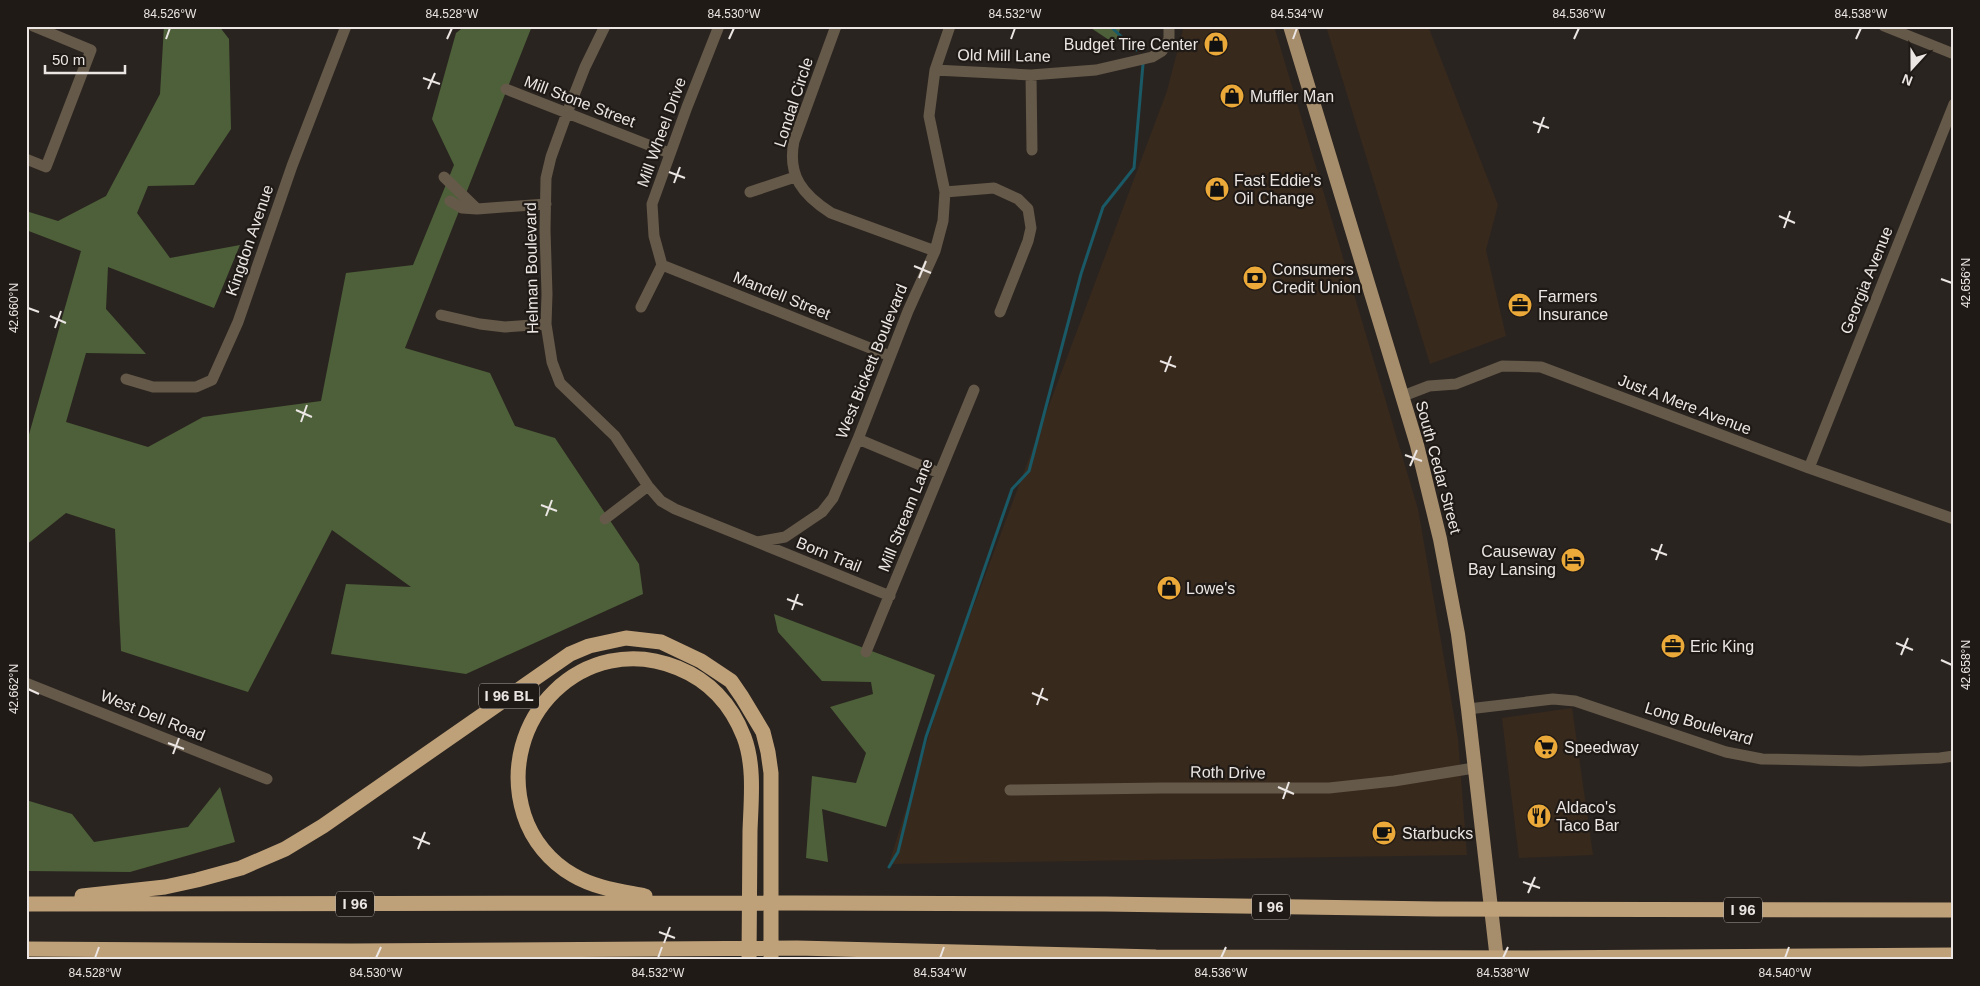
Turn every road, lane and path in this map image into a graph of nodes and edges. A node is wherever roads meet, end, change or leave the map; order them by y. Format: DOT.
graph roads {
  1 [pos="33,26"];
  2 [pos="346,26"];
  3 [pos="605,26"];
  4 [pos="719,26"];
  5 [pos="836,26"];
  6 [pos="950,26"];
  7 [pos="1169,26"];
  8 [pos="1290,26"];
  9 [pos="1884,26"];
  10 [pos="1954,54"];
  11 [pos="935,70"];
  12 [pos="1031,75"];
  13 [pos="506,89"];
  14 [pos="1954,104"];
  15 [pos="567,113"];
  16 [pos="1032,150"];
  17 [pos="669,153"];
  18 [pos="26,159"];
  19 [pos="444,177"];
  20 [pos="795,177"];
  21 [pos="750,192"];
  22 [pos="945,192"];
  23 [pos="450,202"];
  24 [pos="546,204"];
  25 [pos="478,209"];
  26 [pos="935,251"];
  27 [pos="662,265"];
  28 [pos="641,307"];
  29 [pos="1000,312"];
  30 [pos="441,315"];
  31 [pos="546,324"];
  32 [pos="890,356"];
  33 [pos="126,379"];
  34 [pos="974,390"];
  35 [pos="1403,396"];
  36 [pos="858,439"];
  37 [pos="1809,468"];
  38 [pos="939,473"];
  39 [pos="648,486"];
  40 [pos="605,519"];
  41 [pos="1954,519"];
  42 [pos="757,542"];
  43 [pos="890,596"];
  44 [pos="866,652"];
  45 [pos="26,682"];
  46 [pos="1468,709"];
  47 [pos="1954,756"];
  48 [pos="1474,768"];
  49 [pos="267,779"];
  50 [pos="1010,790"];
  51 [pos="26,903"];
  52 [pos="683,903"];
  53 [pos="1954,910"];
  54 [pos="26,949"];
  55 [pos="121,950"];
  56 [pos="1954,955"];
  57 [pos="1150,959"];
  58 [pos="288,960"];
  59 [pos="749,960"];
  60 [pos="771,960"];
  61 [pos="1497,960"];
  1 -- 18 [label="street"];
  2 -- 33 [label="street, Kingdon Avenue"];
  3 -- 15 [label="street, Helman Boulevard"];
  4 -- 17 [label="street, Mill Wheel Drive"];
  5 -- 20 [label="street, Londal Circle"];
  6 -- 11 [label="street, West Bickett Boulevard"];
  7 -- 12 [label="street, Old Mill Lane"];
  8 -- 35 [label="main road, South Cedar Street"];
  9 -- 10 [label="street"];
  11 -- 12 [label="street, Old Mill Lane"];
  11 -- 22 [label="street, West Bickett Boulevard"];
  12 -- 16 [label="street"];
  13 -- 15 [label="street, Mill Stone Street"];
  14 -- 37 [label="street, Georgia Avenue"];
  15 -- 17 [label="street, Mill Stone Street"];
  15 -- 24 [label="street, Helman Boulevard"];
  17 -- 27 [label="street, Mill Wheel Drive"];
  19 -- 25 [label="street"];
  20 -- 21 [label="street"];
  20 -- 26 [label="street"];
  22 -- 26 [label="street, West Bickett Boulevard"];
  22 -- 29 [label="street"];
  23 -- 25 [label="street"];
  24 -- 25 [label="street"];
  24 -- 31 [label="street, Helman Boulevard"];
  26 -- 32 [label="street, West Bickett Boulevard"];
  27 -- 28 [label="street"];
  27 -- 32 [label="street, Mandell Street"];
  30 -- 31 [label="street"];
  31 -- 39 [label="street, Helman Boulevard"];
  32 -- 36 [label="street, West Bickett Boulevard"];
  34 -- 38 [label="street, Mill Stream Lane"];
  35 -- 37 [label="street, Just A Mere Avenue"];
  35 -- 46 [label="main road, South Cedar Street"];
  36 -- 38 [label="street"];
  36 -- 42 [label="street, West Bickett Boulevard"];
  37 -- 41 [label="street, Just A Mere Avenue"];
  38 -- 43 [label="street, Mill Stream Lane"];
  39 -- 40 [label="street"];
  39 -- 42 [label="street"];
  42 -- 43 [label="street, Born Trail"];
  43 -- 44 [label="street, Mill Stream Lane"];
  45 -- 49 [label="street, West Dell Road"];
  46 -- 47 [label="street, Long Boulevard"];
  46 -- 48 [label="main road, South Cedar Street"];
  48 -- 50 [label="street, Roth Drive"];
  48 -- 61 [label="main road, South Cedar Street"];
  51 -- 52 [label="highway, I 96"];
  51 -- 60 [label="highway, I 96 BL"];
  52 -- 53 [label="highway, I 96"];
  52 -- 59 [label="highway, I 96 BL"];
  54 -- 55 [label="highway"];
  55 -- 57 [label="highway"];
  55 -- 58 [label="highway"];
  56 -- 57 [label="highway"];
}
